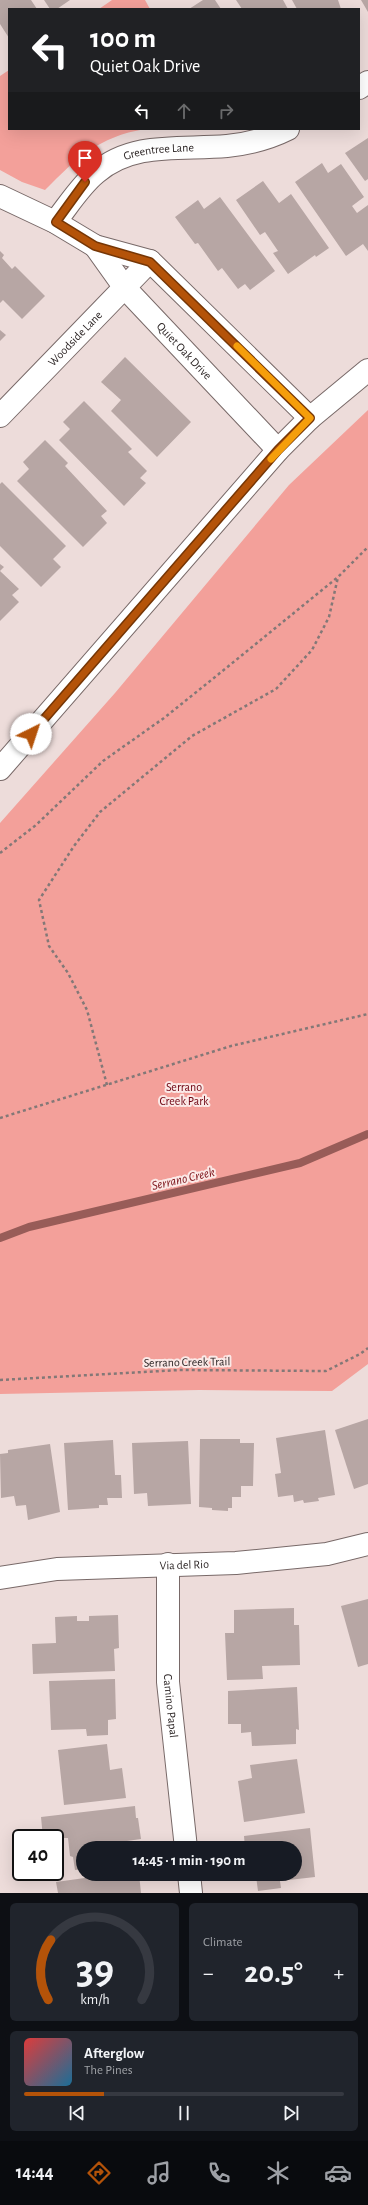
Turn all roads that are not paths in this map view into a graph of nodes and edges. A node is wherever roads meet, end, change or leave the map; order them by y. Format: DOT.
graph roads {
  1 [pos="285,130"];
  2 [pos="0,196"];
  3 [pos="56,222"];
  4 [pos="95,246"];
  5 [pos="150,262"];
  6 [pos="125,288"];
  7 [pos="368,370"];
  8 [pos="0,416"];
  9 [pos="310,418"];
  10 [pos="278,450"];
  11 [pos="0,769"];
  12 [pos="368,1544"];
  13 [pos="168,1564"];
  14 [pos="0,1578"];
  15 [pos="185,1841"];
  16 [pos="190,1881"];
  17 [pos="191,1893"];
  1 -- 3 [label="street, Greentree Lane"];
  2 -- 3 [label="street, Quiet Oak Drive"];
  3 -- 4 [label="street, Quiet Oak Drive"];
  4 -- 5 [label="street, Quiet Oak Drive"];
  4 -- 6 [label="street, Quiet Oak Drive"];
  5 -- 6 [label="street, Woodside Lane"];
  5 -- 9 [label="street, Quiet Oak Drive"];
  6 -- 8 [label="street, Woodside Lane"];
  6 -- 10 [label="street, Quiet Oak Drive"];
  7 -- 9 [label="street"];
  9 -- 10 [label="street"];
  10 -- 11 [label="street"];
  12 -- 13 [label="street, Via del Rio"];
  13 -- 14 [label="street, Via del Rio"];
  13 -- 15 [label="street, Camino Papal"];
  16 -- 17 [label="street"];
}
